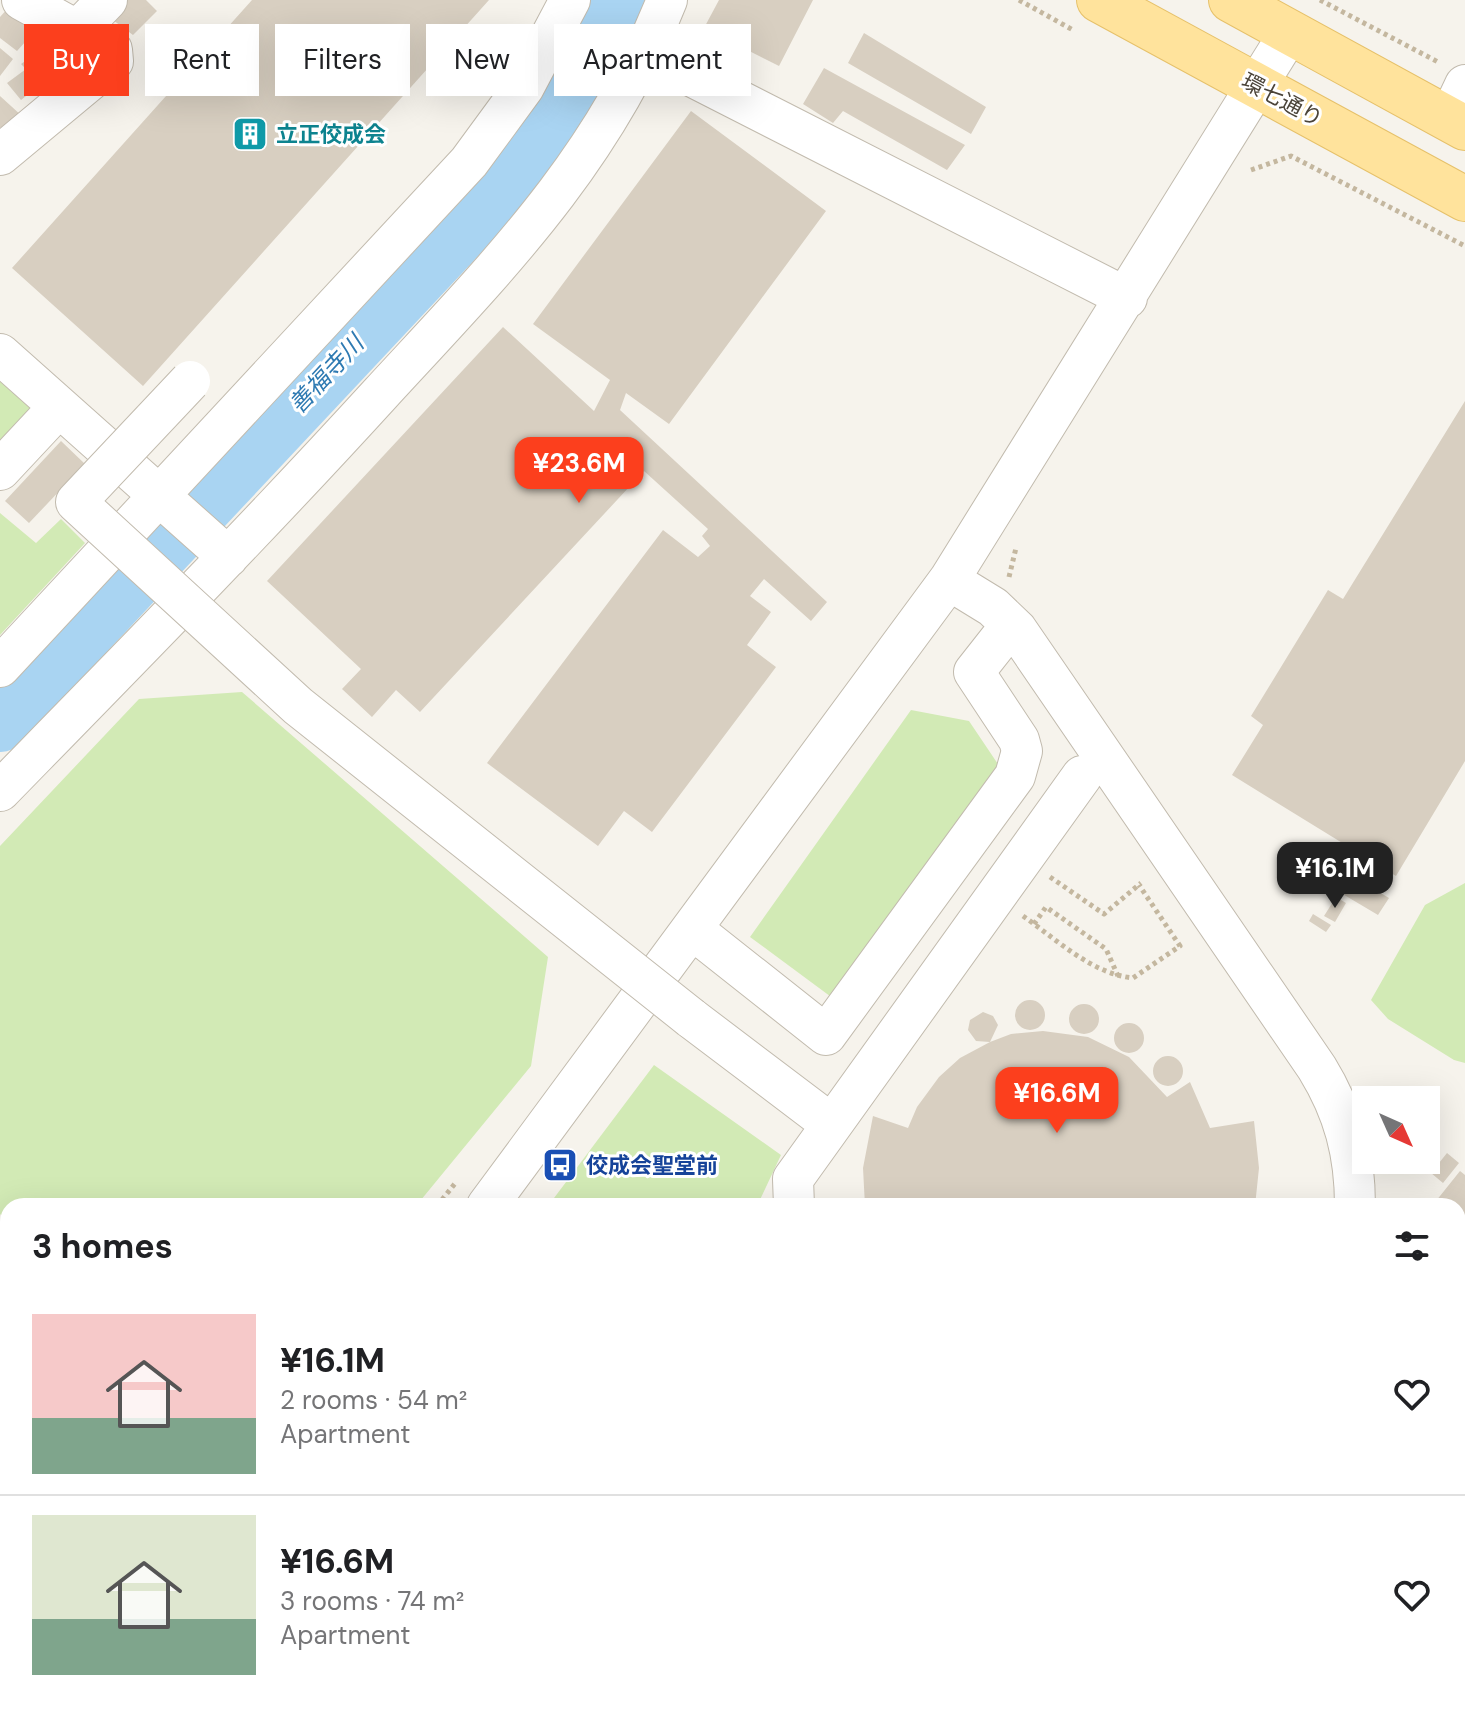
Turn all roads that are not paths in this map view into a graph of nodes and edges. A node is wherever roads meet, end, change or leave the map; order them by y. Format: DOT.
graph roads {
  1 [pos="22,0"];
  2 [pos="107,0"];
  3 [pos="570,0"];
  4 [pos="667,0"];
  5 [pos="1099,0"];
  6 [pos="1231,0"];
  7 [pos="65,24"];
  8 [pos="84,24"];
  9 [pos="657,24"];
  10 [pos="1290,32"];
  11 [pos="1258,87"];
  12 [pos="74,96"];
  13 [pos="622,96"];
  14 [pos="730,96"];
  15 [pos="1458,100"];
  16 [pos="0,155"];
  17 [pos="1465,199"];
  18 [pos="1127,298"];
  19 [pos="0,354"];
  20 [pos="190,381"];
  21 [pos="58,408"];
  22 [pos="0,470"];
  23 [pos="167,503"];
  24 [pos="222,552"];
  25 [pos="949,580"];
  26 [pos="1011,625"];
  27 [pos="0,667"];
  28 [pos="1082,776"];
  29 [pos="0,791"];
  30 [pos="692,929"];
  31 [pos="831,1124"];
  32 [pos="493,1198"];
  33 [pos="794,1198"];
  34 [pos="1355,1198"];
  1 -- 7 [label="street"];
  2 -- 8 [label="street"];
  3 -- 23 [label="street"];
  4 -- 9 [label="street"];
  5 -- 11 [label="main road, 環七通り"];
  6 -- 10 [label="main road"];
  10 -- 11 [label="street"];
  10 -- 15 [label="main road"];
  11 -- 17 [label="main road, 環七通り"];
  11 -- 18 [label="street"];
  12 -- 16 [label="street"];
  13 -- 24 [label="street"];
  14 -- 18 [label="street"];
  18 -- 25 [label="street"];
  19 -- 21 [label="street"];
  20 -- 31 [label="street, bridge"];
  21 -- 22 [label="street"];
  21 -- 23 [label="street"];
  23 -- 24 [label="street"];
  23 -- 27 [label="street"];
  24 -- 29 [label="street"];
  25 -- 26 [label="street"];
  25 -- 30 [label="street"];
  26 -- 30 [label="street"];
  26 -- 34 [label="street"];
  28 -- 31 [label="street"];
  30 -- 32 [label="street"];
  31 -- 33 [label="street"];
}
